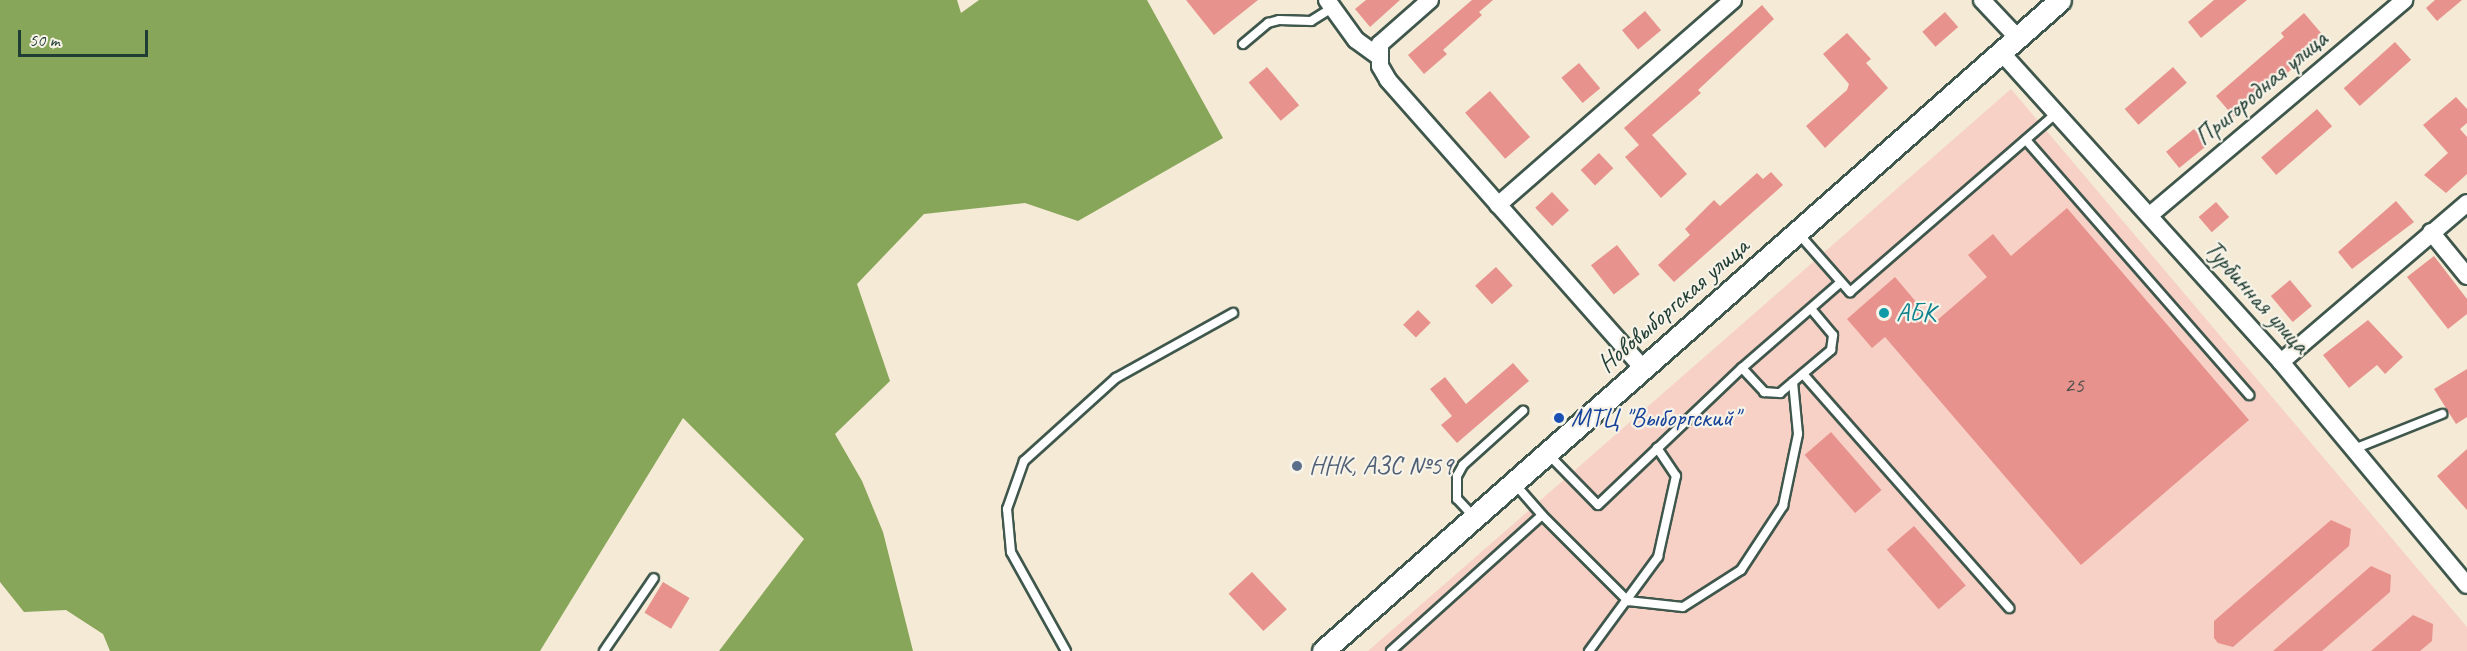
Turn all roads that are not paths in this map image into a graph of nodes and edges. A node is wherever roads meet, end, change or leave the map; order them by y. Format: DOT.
graph roads {
  1 [pos="1430,0"];
  2 [pos="1733,0"];
  3 [pos="1982,0"];
  4 [pos="2060,0"];
  5 [pos="2404,0"];
  6 [pos="1330,4"];
  7 [pos="2016,36"];
  8 [pos="1243,44"];
  9 [pos="1378,49"];
  10 [pos="2000,51"];
  11 [pos="2056,113"];
  12 [pos="2026,140"];
  13 [pos="2467,202"];
  14 [pos="1498,205"];
  15 [pos="2150,215"];
  16 [pos="2431,232"];
  17 [pos="1798,233"];
  18 [pos="2467,276"];
  19 [pos="1841,282"];
  20 [pos="1811,309"];
  21 [pos="1233,313"];
  22 [pos="2281,362"];
  23 [pos="1642,368"];
  24 [pos="1743,368"];
  25 [pos="1803,374"];
  26 [pos="1793,382"];
  27 [pos="2249,395"];
  28 [pos="1523,411"];
  29 [pos="2442,414"];
  30 [pos="1656,448"];
  31 [pos="2354,449"];
  32 [pos="1547,453"];
  33 [pos="1515,483"];
  34 [pos="1542,515"];
  35 [pos="1476,518"];
  36 [pos="654,578"];
  37 [pos="2467,585"];
  38 [pos="1628,601"];
  39 [pos="2009,608"];
  40 [pos="604,651"];
  41 [pos="1066,651"];
  42 [pos="1323,651"];
  43 [pos="1391,651"];
  44 [pos="1589,651"];
  1 -- 9 [label="street"];
  2 -- 14 [label="street"];
  3 -- 7 [label="street"];
  4 -- 7 [label="street, Нововыборгская улица"];
  5 -- 15 [label="street, Пригородная улица"];
  6 -- 8 [label="lane"];
  6 -- 9 [label="street"];
  7 -- 10 [label="street, Нововыборгская улица"];
  9 -- 14 [label="street"];
  10 -- 11 [label="street, Турбинная улица"];
  10 -- 17 [label="street, Нововыборгская улица"];
  11 -- 12 [label="lane"];
  11 -- 15 [label="street, Турбинная улица"];
  12 -- 19 [label="lane"];
  12 -- 27 [label="lane"];
  13 -- 16 [label="street"];
  14 -- 23 [label="street"];
  15 -- 22 [label="street, Турбинная улица"];
  16 -- 18 [label="street"];
  16 -- 22 [label="street"];
  17 -- 19 [label="lane"];
  17 -- 23 [label="street, Нововыборгская улица"];
  19 -- 20 [label="lane"];
  20 -- 24 [label="lane"];
  20 -- 25 [label="lane"];
  21 -- 41 [label="lane"];
  22 -- 31 [label="street, Турбинная улица"];
  23 -- 32 [label="street, Нововыборгская улица"];
  24 -- 26 [label="lane"];
  24 -- 30 [label="lane"];
  25 -- 26 [label="lane"];
  25 -- 39 [label="lane"];
  26 -- 38 [label="lane"];
  28 -- 35 [label="lane"];
  29 -- 31 [label="lane"];
  30 -- 32 [label="lane"];
  30 -- 38 [label="lane"];
  31 -- 37 [label="street, Турбинная улица"];
  32 -- 33 [label="street, Нововыборгская улица"];
  33 -- 34 [label="lane"];
  33 -- 35 [label="street, Нововыборгская улица"];
  34 -- 38 [label="lane"];
  34 -- 43 [label="lane"];
  35 -- 42 [label="street, Нововыборгская улица"];
  36 -- 40 [label="lane"];
  38 -- 44 [label="lane"];
}
